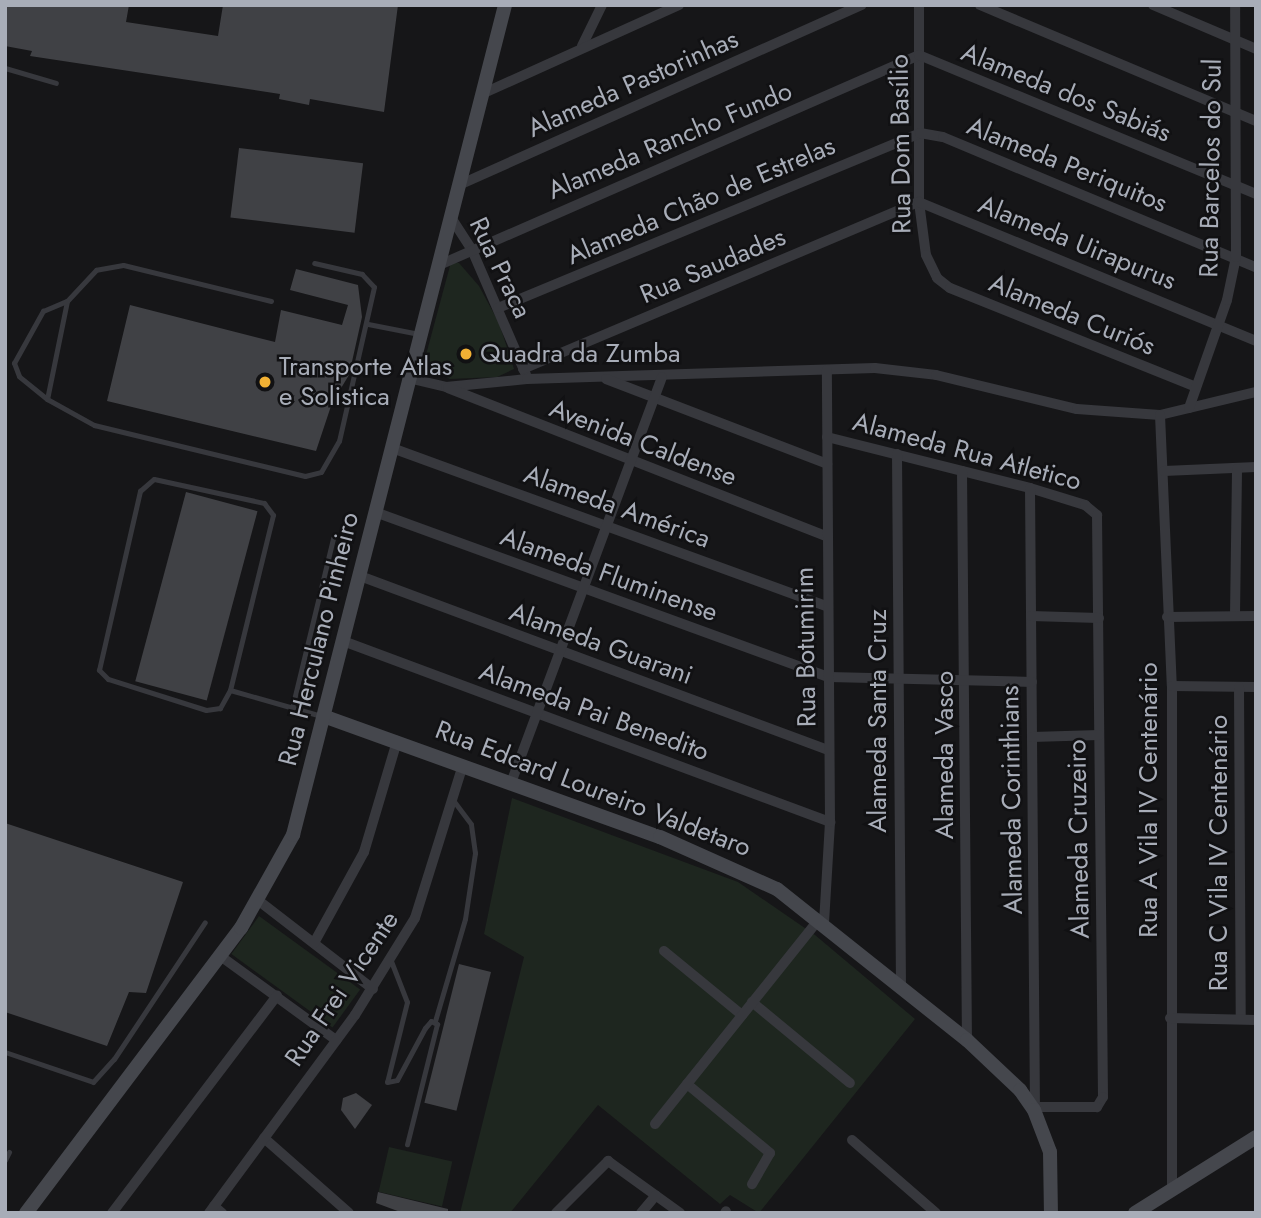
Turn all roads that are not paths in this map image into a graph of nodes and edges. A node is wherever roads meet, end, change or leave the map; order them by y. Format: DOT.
graph roads {
  1 [pos="505,5"];
  2 [pos="602,5"];
  3 [pos="679,5"];
  4 [pos="862,5"];
  5 [pos="919,5"];
  6 [pos="980,5"];
  7 [pos="1153,5"];
  8 [pos="1235,5"];
  9 [pos="1235,40"];
  10 [pos="582,46"];
  11 [pos="1256,49"];
  12 [pos="919,55"];
  13 [pos="5,68"];
  14 [pos="55,83"];
  15 [pos="484,93"];
  16 [pos="1235,112"];
  17 [pos="1256,121"];
  18 [pos="920,133"];
  19 [pos="459,185"];
  20 [pos="1236,185"];
  21 [pos="1256,194"];
  22 [pos="919,202"];
  23 [pos="450,216"];
  24 [pos="472,250"];
  25 [pos="1236,257"];
  26 [pos="314,263"];
  27 [pos="437,266"];
  28 [pos="1256,267"];
  29 [pos="937,278"];
  30 [pos="67,301"];
  31 [pos="271,301"];
  32 [pos="498,308"];
  33 [pos="1219,322"];
  34 [pos="369,324"];
  35 [pos="419,334"];
  36 [pos="1256,341"];
  37 [pos="827,370"];
  38 [pos="525,374"];
  39 [pos="603,377"];
  40 [pos="662,377"];
  41 [pos="408,378"];
  42 [pos="1194,386"];
  43 [pos="446,387"];
  44 [pos="1256,393"];
  45 [pos="47,400"];
  46 [pos="656,400"];
  47 [pos="1188,408"];
  48 [pos="1160,415"];
  49 [pos="827,437"];
  50 [pos="392,448"];
  51 [pos="897,454"];
  52 [pos="632,463"];
  53 [pos="827,464"];
  54 [pos="1256,467"];
  55 [pos="1237,469"];
  56 [pos="962,471"];
  57 [pos="1164,471"];
  58 [pos="1030,488"];
  59 [pos="1094,510"];
  60 [pos="375,512"];
  61 [pos="610,525"];
  62 [pos="826,536"];
  63 [pos="333,538"];
  64 [pos="360,576"];
  65 [pos="585,590"];
  66 [pos="828,607"];
  67 [pos="1235,615"];
  68 [pos="1256,616"];
  69 [pos="1031,617"];
  70 [pos="1167,617"];
  71 [pos="1099,618"];
  72 [pos="343,641"];
  73 [pos="562,652"];
  74 [pos="829,677"];
  75 [pos="899,678"];
  76 [pos="965,678"];
  77 [pos="1032,682"];
  78 [pos="1172,686"];
  79 [pos="1240,687"];
  80 [pos="1256,687"];
  81 [pos="230,690"];
  82 [pos="292,708"];
  83 [pos="539,713"];
  84 [pos="326,717"];
  85 [pos="1099,735"];
  86 [pos="1032,737"];
  87 [pos="397,740"];
  88 [pos="828,750"];
  89 [pos="463,765"];
  90 [pos="512,783"];
  91 [pos="453,800"];
  92 [pos="830,822"];
  93 [pos="259,901"];
  94 [pos="821,921"];
  95 [pos="205,922"];
  96 [pos="314,943"];
  97 [pos="664,951"];
  98 [pos="219,955"];
  99 [pos="391,961"];
  100 [pos="901,986"];
  101 [pos="373,989"];
  102 [pos="277,996"];
  103 [pos="752,1002"];
  104 [pos="742,1015"];
  105 [pos="1170,1018"];
  106 [pos="1241,1019"];
  107 [pos="1256,1020"];
  108 [pos="435,1021"];
  109 [pos="336,1040"];
  110 [pos="967,1040"];
  111 [pos="5,1052"];
  112 [pos="850,1083"];
  113 [pos="687,1084"];
  114 [pos="1036,1109"];
  115 [pos="655,1124"];
  116 [pos="1256,1137"];
  117 [pos="264,1138"];
  118 [pos="852,1140"];
  119 [pos="407,1144"];
  120 [pos="9,1152"];
  121 [pos="5,1160"];
  122 [pos="752,1184"];
  123 [pos="1171,1185"];
  124 [pos="656,1195"];
  125 [pos="215,1210"];
  126 [pos="26,1213"];
  127 [pos="112,1213"];
  128 [pos="349,1213"];
  129 [pos="556,1213"];
  130 [pos="641,1213"];
  131 [pos="680,1213"];
  132 [pos="936,1213"];
  133 [pos="1051,1213"];
  134 [pos="1135,1213"];
  1 -- 15 [label="street, Rua Herculano Pinheiro"];
  2 -- 10 [label="street"];
  3 -- 10 [label="street"];
  4 -- 19 [label="street, Alameda Pastorinhas"];
  5 -- 12 [label="street, Rua Dom Basílio"];
  6 -- 16 [label="street"];
  7 -- 9 [label="street"];
  8 -- 9 [label="street, Rua Barcelos do Sul"];
  9 -- 11 [label="street"];
  9 -- 16 [label="street, Rua Barcelos do Sul"];
  10 -- 15 [label="street"];
  12 -- 18 [label="street, Rua Dom Basílio"];
  12 -- 20 [label="street, Alameda dos Sabiás"];
  12 -- 24 [label="street, Alameda Rancho Fundo"];
  13 -- 14 [label="lane"];
  15 -- 19 [label="street, Rua Herculano Pinheiro"];
  16 -- 17 [label="street"];
  16 -- 20 [label="street, Rua Barcelos do Sul"];
  18 -- 22 [label="street, Rua Dom Basílio"];
  18 -- 25 [label="street, Alameda Periquitos"];
  18 -- 32 [label="street, Alameda Chão de Estrelas"];
  19 -- 23 [label="street, Rua Herculano Pinheiro"];
  20 -- 21 [label="street, Alameda dos Sabiás"];
  20 -- 25 [label="street, Rua Barcelos do Sul"];
  22 -- 29 [label="street, Rua Dom Basílio"];
  22 -- 33 [label="street, Alameda Uirapurus"];
  22 -- 38 [label="street, Rua Saudades"];
  23 -- 24 [label="street, Rua Praca"];
  23 -- 27 [label="street, Rua Herculano Pinheiro"];
  24 -- 27 [label="street, Alameda Rancho Fundo"];
  24 -- 32 [label="street, Rua Praca"];
  25 -- 28 [label="street, Alameda Periquitos"];
  25 -- 33 [label="street, Rua Barcelos do Sul"];
  26 -- 34 [label="lane"];
  27 -- 35 [label="street, Rua Herculano Pinheiro"];
  29 -- 42 [label="street, Alameda Curiós"];
  30 -- 31 [label="lane"];
  30 -- 45 [label="lane"];
  30 -- 45 [label="lane"];
  32 -- 38 [label="street, Rua Praca"];
  33 -- 36 [label="street, Alameda Uirapurus"];
  33 -- 42 [label="street, Rua Barcelos do Sul"];
  34 -- 35 [label="lane"];
  34 -- 45 [label="lane"];
  35 -- 41 [label="street, Rua Herculano Pinheiro"];
  37 -- 40 [label="street"];
  37 -- 48 [label="street"];
  37 -- 49 [label="street, Rua Botumirim"];
  38 -- 39 [label="street"];
  38 -- 43 [label="street"];
  39 -- 40 [label="street"];
  39 -- 46 [label="street"];
  40 -- 46 [label="street"];
  41 -- 43 [label="street"];
  41 -- 50 [label="street, Rua Herculano Pinheiro"];
  42 -- 47 [label="street, Rua Barcelos do Sul"];
  43 -- 52 [label="street, Avenida Caldense"];
  44 -- 47 [label="street"];
  46 -- 52 [label="street"];
  46 -- 53 [label="street"];
  47 -- 48 [label="street"];
  48 -- 57 [label="street, Rua A Vila IV Centenário"];
  49 -- 51 [label="street, Alameda Rua Atletico"];
  49 -- 53 [label="street, Rua Botumirim"];
  50 -- 60 [label="street, Rua Herculano Pinheiro"];
  50 -- 61 [label="street, Alameda América"];
  51 -- 56 [label="street, Alameda Rua Atletico"];
  51 -- 75 [label="street, Alameda Santa Cruz"];
  52 -- 61 [label="street"];
  52 -- 62 [label="street, Avenida Caldense"];
  53 -- 62 [label="street, Rua Botumirim"];
  54 -- 55 [label="street"];
  55 -- 57 [label="street"];
  55 -- 67 [label="street"];
  56 -- 58 [label="street, Alameda Rua Atletico"];
  56 -- 76 [label="street, Alameda Vasco"];
  57 -- 70 [label="street, Rua A Vila IV Centenário"];
  58 -- 59 [label="street, Alameda Rua Atletico"];
  58 -- 69 [label="street, Alameda Corinthians"];
  59 -- 71 [label="street, Alameda Cruzeiro"];
  60 -- 64 [label="street, Rua Herculano Pinheiro"];
  60 -- 65 [label="street, Alameda Fluminense"];
  61 -- 65 [label="street"];
  61 -- 66 [label="street, Alameda América"];
  62 -- 66 [label="street, Rua Botumirim"];
  63 -- 82 [label="lane"];
  64 -- 72 [label="street, Rua Herculano Pinheiro"];
  64 -- 73 [label="street, Alameda Guarani"];
  65 -- 73 [label="street"];
  65 -- 74 [label="street, Alameda Fluminense"];
  66 -- 74 [label="street, Rua Botumirim"];
  67 -- 68 [label="street"];
  67 -- 70 [label="street"];
  69 -- 71 [label="street"];
  69 -- 77 [label="street, Alameda Corinthians"];
  70 -- 78 [label="street, Rua A Vila IV Centenário"];
  71 -- 85 [label="street, Alameda Cruzeiro"];
  72 -- 83 [label="street, Alameda Pai Benedito"];
  72 -- 84 [label="street, Rua Herculano Pinheiro"];
  73 -- 83 [label="street"];
  73 -- 88 [label="street, Alameda Guarani"];
  74 -- 75 [label="street, Alameda Fluminense"];
  74 -- 88 [label="street, Rua Botumirim"];
  75 -- 76 [label="street, Alameda Fluminense"];
  75 -- 100 [label="street, Alameda Santa Cruz"];
  76 -- 77 [label="street, Alameda Fluminense"];
  76 -- 110 [label="street, Alameda Vasco"];
  77 -- 86 [label="street, Alameda Corinthians"];
  78 -- 79 [label="street"];
  78 -- 105 [label="street, Rua A Vila IV Centenário"];
  79 -- 80 [label="street"];
  79 -- 106 [label="street, Rua C Vila IV Centenário"];
  81 -- 81 [label="lane"];
  81 -- 82 [label="lane"];
  82 -- 84 [label="lane"];
  83 -- 90 [label="street"];
  83 -- 92 [label="street, Alameda Pai Benedito"];
  84 -- 87 [label="street, Rua Edcard Loureiro Valdetaro"];
  84 -- 93 [label="street, Rua Herculano Pinheiro"];
  85 -- 86 [label="street"];
  85 -- 114 [label="street, Alameda Cruzeiro"];
  86 -- 114 [label="street, Alameda Corinthians"];
  87 -- 89 [label="street, Rua Edcard Loureiro Valdetaro"];
  87 -- 96 [label="street"];
  88 -- 92 [label="street, Rua Botumirim"];
  89 -- 90 [label="street, Rua Edcard Loureiro Valdetaro"];
  89 -- 91 [label="street, Rua Frei Vicente"];
  90 -- 94 [label="street, Rua Edcard Loureiro Valdetaro"];
  91 -- 99 [label="street, Rua Frei Vicente"];
  91 -- 108 [label="lane"];
  92 -- 94 [label="street, Rua Botumirim"];
  93 -- 96 [label="street"];
  93 -- 98 [label="street, Rua Herculano Pinheiro"];
  94 -- 100 [label="street, Rua Edcard Loureiro Valdetaro"];
  94 -- 103 [label="street"];
  95 -- 111 [label="lane"];
  96 -- 101 [label="street"];
  97 -- 104 [label="street"];
  98 -- 102 [label="street"];
  98 -- 126 [label="street, Rua Herculano Pinheiro"];
  99 -- 101 [label="street, Rua Frei Vicente"];
  99 -- 108 [label="lane"];
  100 -- 110 [label="street, Rua Edcard Loureiro Valdetaro"];
  101 -- 109 [label="street, Rua Frei Vicente"];
  102 -- 109 [label="street"];
  102 -- 127 [label="street"];
  103 -- 104 [label="street"];
  103 -- 112 [label="street"];
  104 -- 113 [label="street"];
  105 -- 106 [label="street"];
  105 -- 123 [label="street, Rua A Vila IV Centenário"];
  106 -- 107 [label="street"];
  108 -- 119 [label="lane"];
  109 -- 117 [label="street, Rua Frei Vicente"];
  110 -- 114 [label="street, Rua Edcard Loureiro Valdetaro"];
  113 -- 115 [label="street"];
  113 -- 122 [label="street"];
  114 -- 133 [label="street, Rua Edcard Loureiro Valdetaro"];
  116 -- 123 [label="street"];
  117 -- 125 [label="street, Rua Frei Vicente"];
  117 -- 128 [label="street"];
  118 -- 132 [label="street"];
  120 -- 121 [label="lane"];
  123 -- 134 [label="street"];
  124 -- 129 [label="street"];
  124 -- 130 [label="street"];
  124 -- 131 [label="street"];
}
